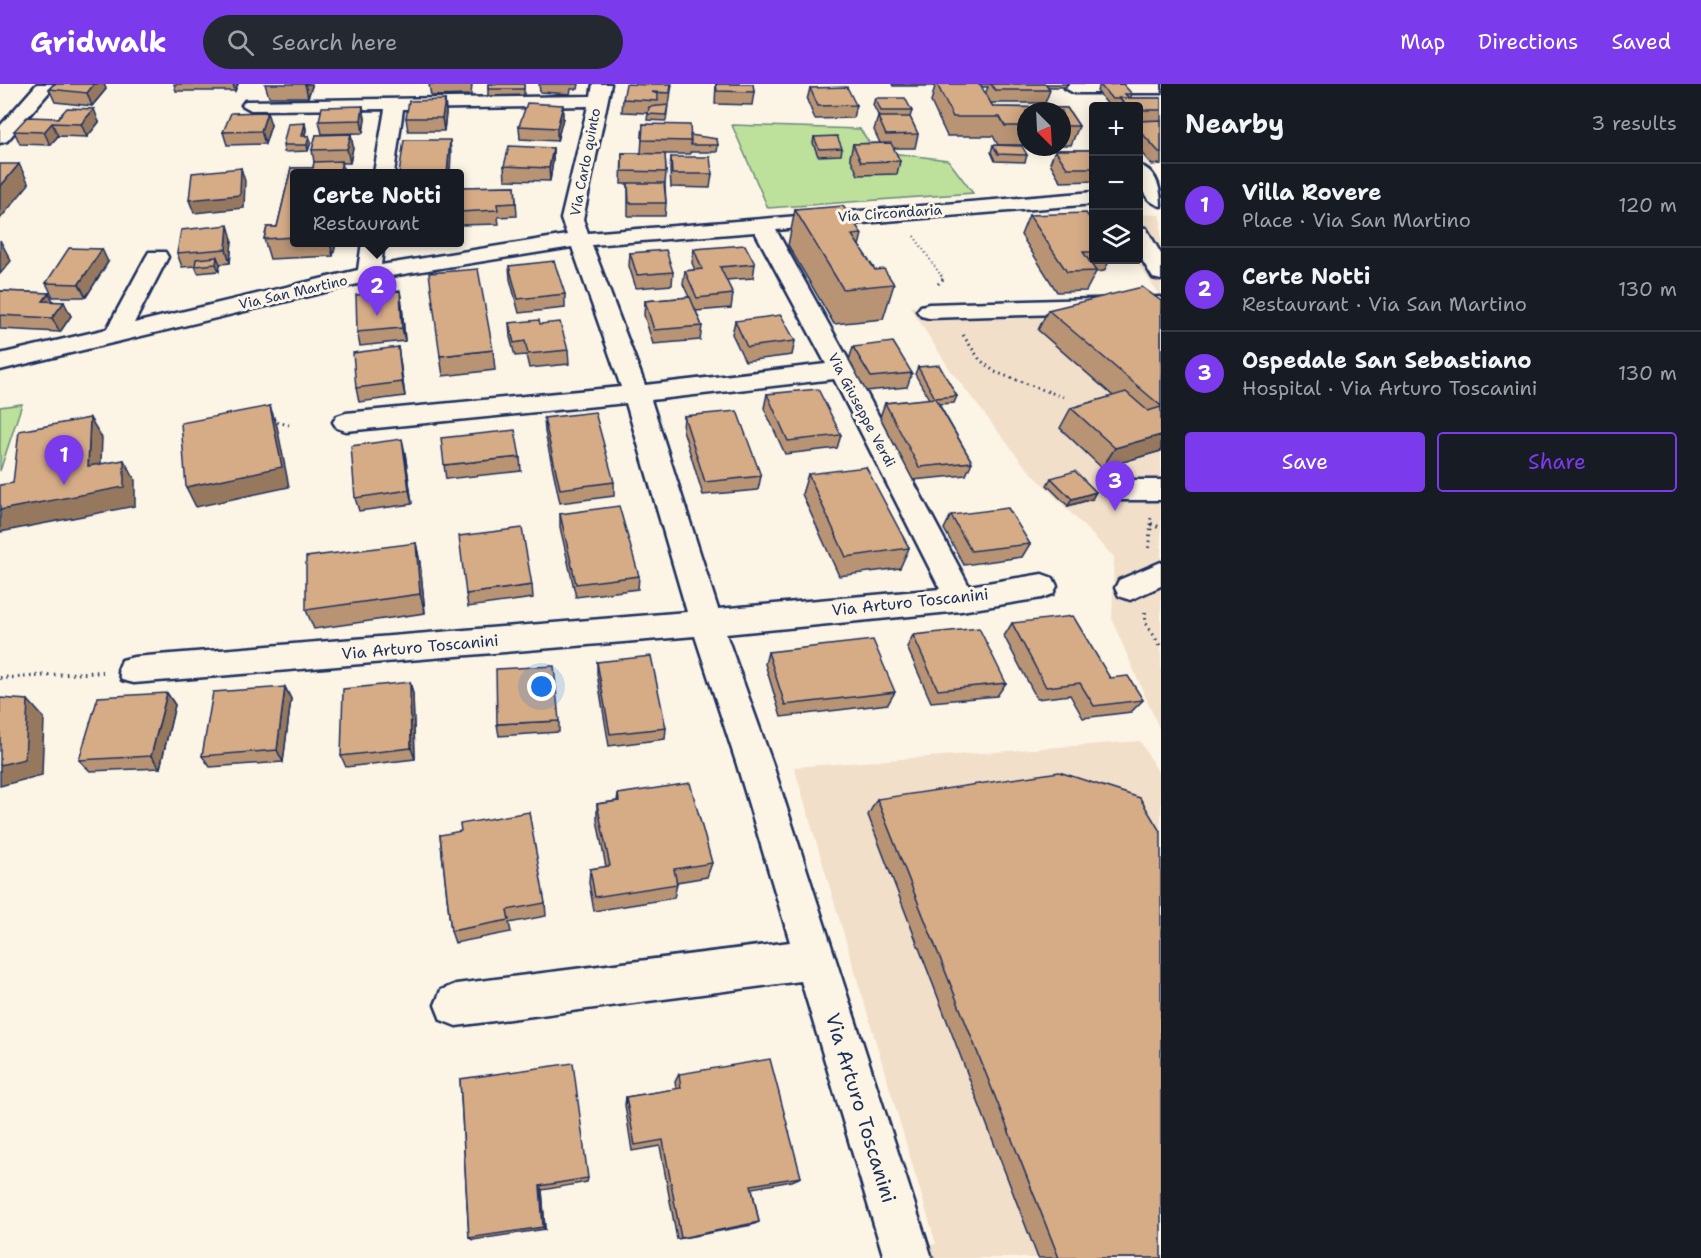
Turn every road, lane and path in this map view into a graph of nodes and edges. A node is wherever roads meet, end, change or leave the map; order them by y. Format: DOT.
graph roads {
  1 [pos="47,84"];
  2 [pos="1073,86"];
  3 [pos="1161,88"];
  4 [pos="599,92"];
  5 [pos="395,103"];
  6 [pos="251,105"];
  7 [pos="1089,108"];
  8 [pos="0,137"];
  9 [pos="385,169"];
  10 [pos="1143,178"];
  11 [pos="1089,198"];
  12 [pos="1143,200"];
  13 [pos="1161,201"];
  14 [pos="761,223"];
  15 [pos="578,240"];
  16 [pos="1143,242"];
  17 [pos="372,247"];
  18 [pos="157,257"];
  19 [pos="1161,273"];
  20 [pos="368,274"];
  21 [pos="1161,304"];
  22 [pos="929,310"];
  23 [pos="116,334"];
  24 [pos="0,362"];
  25 [pos="834,370"];
  26 [pos="636,394"];
  27 [pos="267,420"];
  28 [pos="346,422"];
  29 [pos="289,425"];
  30 [pos="1120,490"];
  31 [pos="1161,490"];
  32 [pos="1151,524"];
  33 [pos="1161,528"];
  34 [pos="1161,573"];
  35 [pos="1042,586"];
  36 [pos="1130,588"];
  37 [pos="961,599"];
  38 [pos="706,622"];
  39 [pos="134,670"];
  40 [pos="0,678"];
  41 [pos="814,959"];
  42 [pos="456,1005"];
  43 [pos="908,1258"];
  1 -- 8 [label="street"];
  2 -- 3 [label="street"];
  2 -- 7 [label="street"];
  4 -- 5 [label="street"];
  4 -- 15 [label="street, Via Carlo quinto"];
  5 -- 6 [label="street"];
  5 -- 9 [label="street"];
  10 -- 13 [label="street"];
  11 -- 14 [label="street, Via Circondaria"];
  12 -- 13 [label="street"];
  14 -- 15 [label="street, Via Circondaria"];
  14 -- 37 [label="street, Via Giuseppe Verdi"];
  15 -- 20 [label="street, Via San Martino"];
  15 -- 26 [label="street, Via Arturo Toscanini"];
  16 -- 19 [label="street"];
  17 -- 20 [label="street"];
  18 -- 23 [label="street"];
  20 -- 23 [label="street, Via San Martino"];
  21 -- 22 [label="street"];
  23 -- 24 [label="street, Via San Martino"];
  25 -- 26 [label="street"];
  26 -- 28 [label="street"];
  26 -- 38 [label="street, Via Arturo Toscanini"];
  27 -- 29 [label="path"];
  30 -- 31 [label="street"];
  32 -- 33 [label="path"];
  34 -- 36 [label="street"];
  35 -- 37 [label="street, Via Arturo Toscanini"];
  37 -- 38 [label="street, Via Arturo Toscanini"];
  38 -- 39 [label="street, Via Arturo Toscanini"];
  38 -- 41 [label="street, Via Arturo Toscanini"];
  39 -- 40 [label="path"];
  41 -- 42 [label="street"];
  41 -- 43 [label="street, Via Arturo Toscanini"];
}
